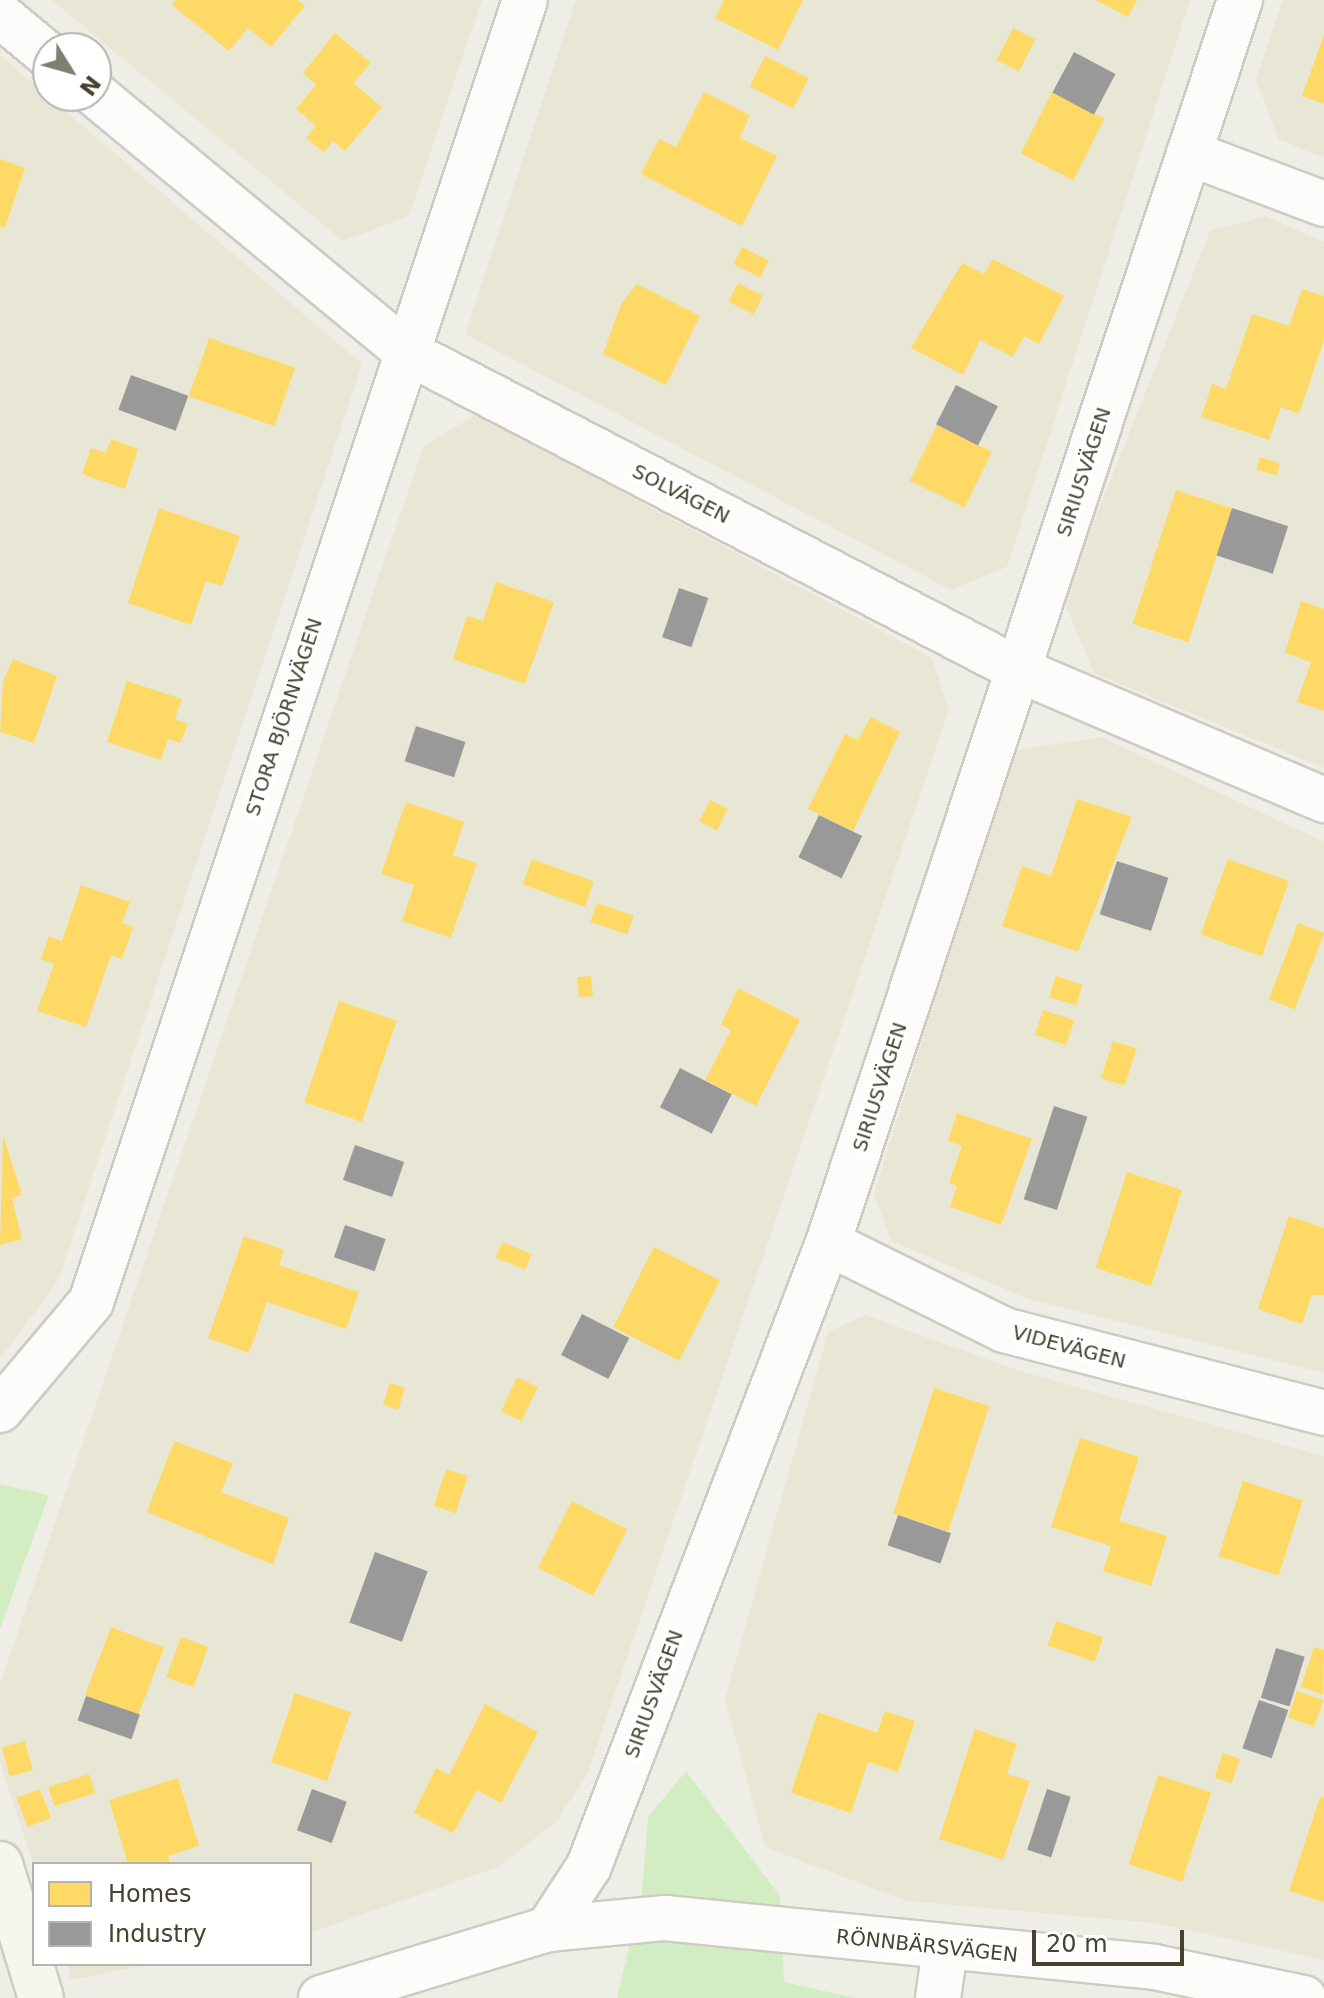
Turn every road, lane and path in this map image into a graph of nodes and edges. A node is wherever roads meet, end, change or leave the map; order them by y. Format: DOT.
graph roads {
  1 [pos="525,0"];
  2 [pos="1240,0"];
  3 [pos="0,15"];
  4 [pos="32,42"];
  5 [pos="112,108"];
  6 [pos="1189,153"];
  7 [pos="1324,204"];
  8 [pos="405,351"];
  9 [pos="1019,670"];
  10 [pos="1324,800"];
  11 [pos="828,1243"];
  12 [pos="0,1410"];
  13 [pos="1324,1413"];
  14 [pos="0,1864"];
  15 [pos="548,1929"];
  16 [pos="945,1949"];
  17 [pos="41,1998"];
  18 [pos="321,1998"];
  19 [pos="938,1998"];
  20 [pos="1304,1998"];
  1 -- 8 [label="street, STORA BJÖRNVÄGEN"];
  2 -- 6 [label="street, SIRIUSVÄGEN"];
  3 -- 4 [label="street"];
  5 -- 8 [label="street, SOLVÄGEN"];
  6 -- 7 [label="street"];
  6 -- 9 [label="street, SIRIUSVÄGEN"];
  8 -- 9 [label="street, SOLVÄGEN"];
  8 -- 12 [label="street, STORA BJÖRNVÄGEN"];
  9 -- 10 [label="street, SOLVÄGEN"];
  9 -- 11 [label="street, SIRIUSVÄGEN"];
  11 -- 13 [label="street, VIDEVÄGEN"];
  11 -- 15 [label="street, SIRIUSVÄGEN"];
  14 -- 17 [label="main road"];
  15 -- 16 [label="street, RÖNNBÄRSVÄGEN"];
  15 -- 18 [label="street"];
  16 -- 19 [label="street"];
  16 -- 20 [label="street, RÖNNBÄRSVÄGEN"];
}
